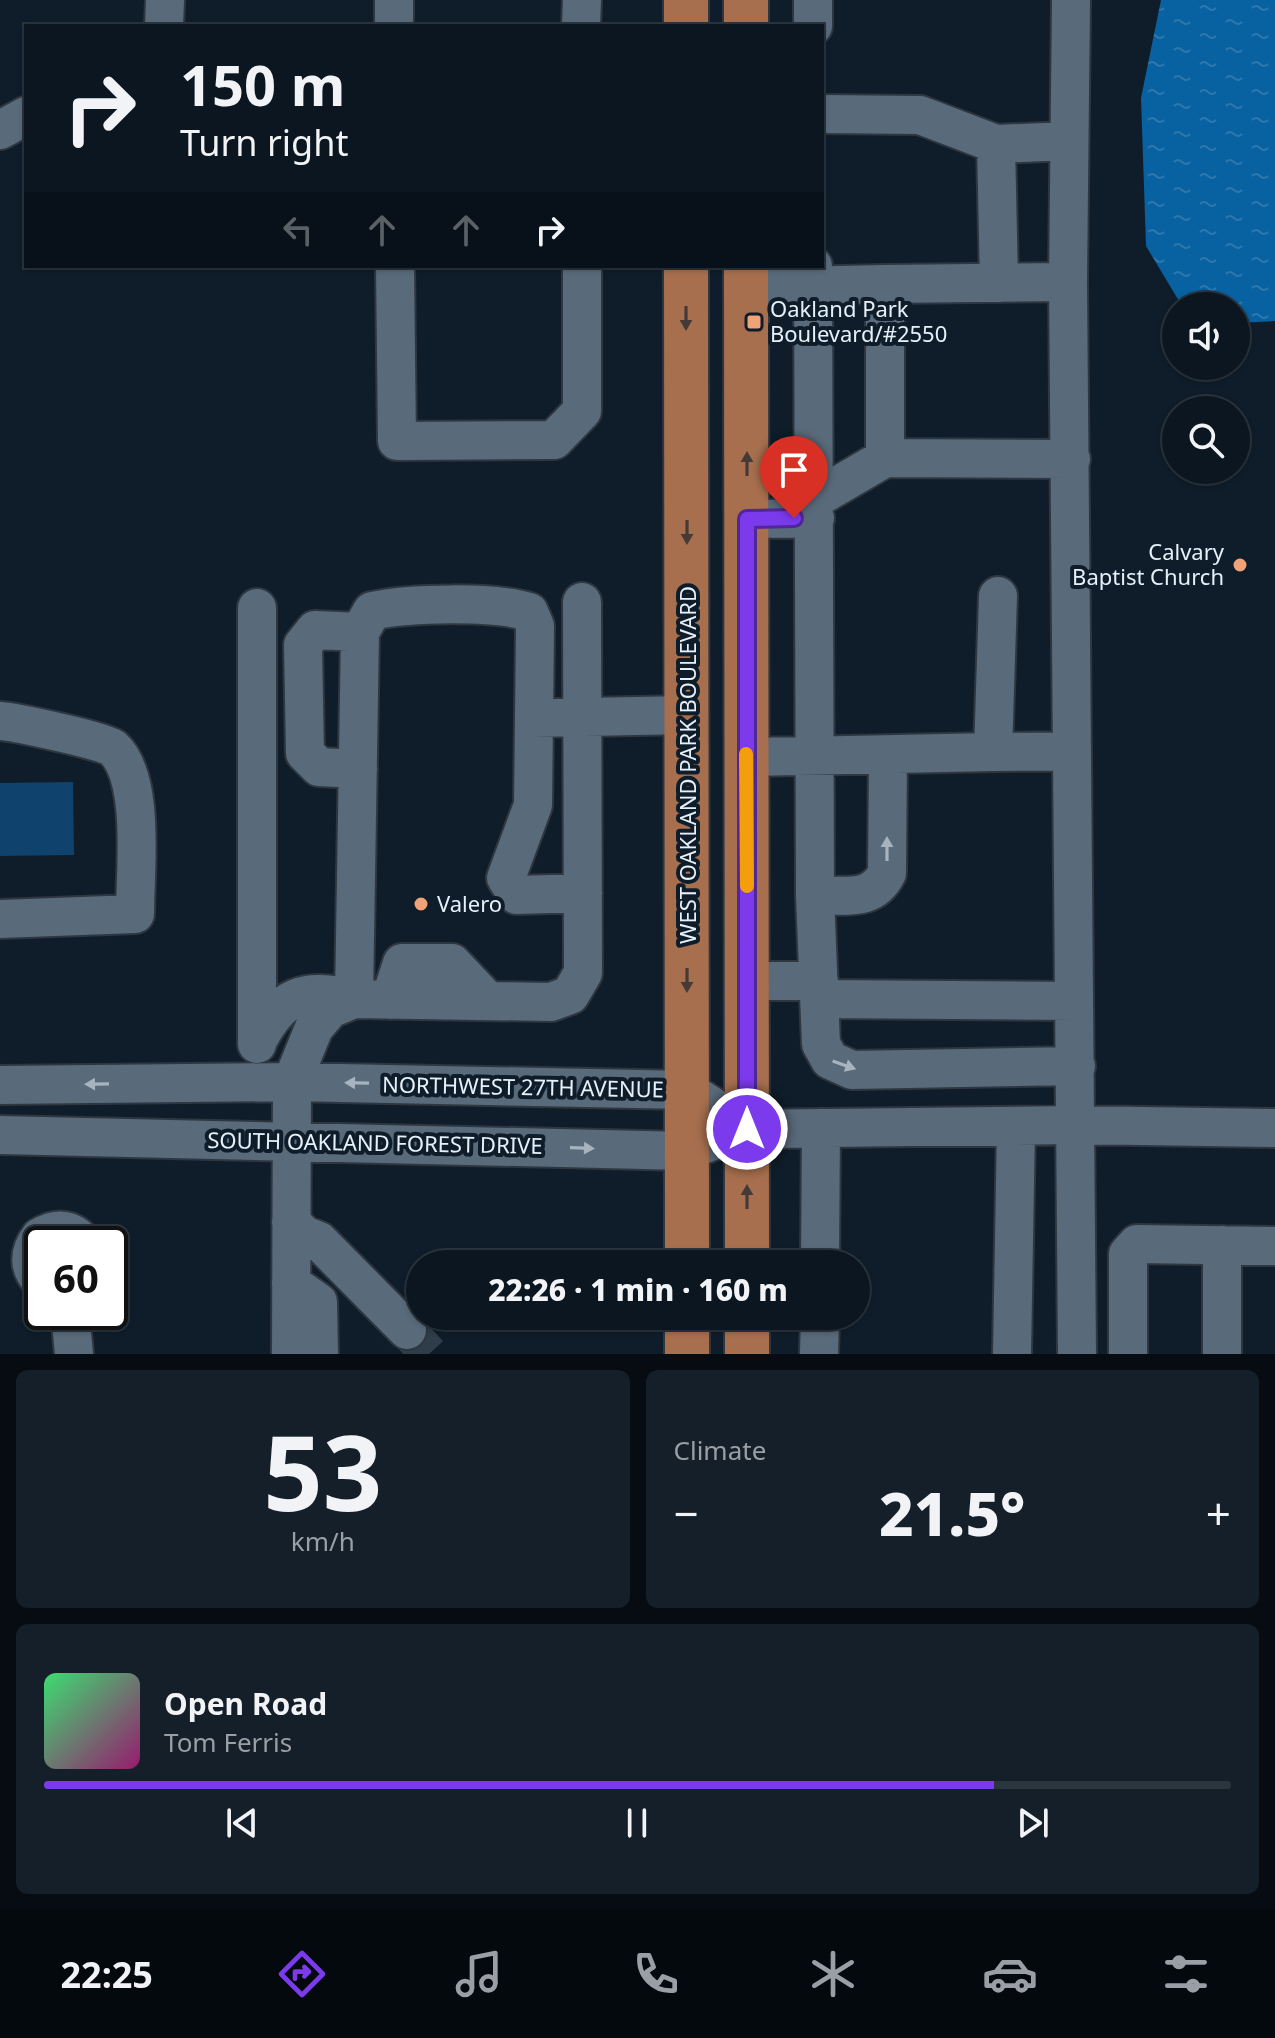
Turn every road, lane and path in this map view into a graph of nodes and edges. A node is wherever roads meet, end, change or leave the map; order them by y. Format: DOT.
graph roads {
  1 [pos="165,0"];
  2 [pos="394,0"];
  3 [pos="582,0"];
  4 [pos="686,0"];
  5 [pos="746,0"];
  6 [pos="813,0"];
  7 [pos="1071,0"];
  8 [pos="164,24"];
  9 [pos="394,24"];
  10 [pos="581,24"];
  11 [pos="686,24"];
  12 [pos="746,24"];
  13 [pos="813,24"];
  14 [pos="824,114"];
  15 [pos="24,117"];
  16 [pos="0,130"];
  17 [pos="1068,141"];
  18 [pos="996,144"];
  19 [pos="395,268"];
  20 [pos="582,268"];
  21 [pos="686,268"];
  22 [pos="814,275"];
  23 [pos="746,276"];
  24 [pos="1068,282"];
  25 [pos="999,283"];
  26 [pos="885,284"];
  27 [pos="885,458"];
  28 [pos="1071,459"];
  29 [pos="815,508"];
  30 [pos="747,519"];
  31 [pos="998,596"];
  32 [pos="582,602"];
  33 [pos="257,608"];
  34 [pos="360,632"];
  35 [pos="688,715"];
  36 [pos="583,716"];
  37 [pos="534,718"];
  38 [pos="0,721"];
  39 [pos="1072,751"];
  40 [pos="993,752"];
  41 [pos="816,755"];
  42 [pos="888,755"];
  43 [pos="746,757"];
  44 [pos="358,769"];
  45 [pos="583,893"];
  46 [pos="815,896"];
  47 [pos="0,919"];
  48 [pos="747,981"];
  49 [pos="820,990"];
  50 [pos="372,1000"];
  51 [pos="1074,1001"];
  52 [pos="257,1042"];
  53 [pos="1076,1066"];
  54 [pos="275,1082"];
  55 [pos="0,1085"];
  56 [pos="687,1090"];
  57 [pos="1076,1125"];
  58 [pos="1016,1126"];
  59 [pos="821,1128"];
  60 [pos="1275,1128"];
  61 [pos="747,1129"];
  62 [pos="0,1135"];
  63 [pos="291,1140"];
  64 [pos="686,1151"];
  65 [pos="297,1229"];
  66 [pos="1222,1245"];
  67 [pos="1275,1246"];
  68 [pos="687,1250"];
  69 [pos="747,1250"];
  70 [pos="820,1250"];
  71 [pos="291,1283"];
  72 [pos="72,1330"];
  73 [pos="687,1330"];
  74 [pos="747,1330"];
  75 [pos="820,1330"];
  76 [pos="402,1342"];
  77 [pos="74,1354"];
  78 [pos="291,1354"];
  79 [pos="319,1354"];
  80 [pos="687,1354"];
  81 [pos="747,1354"];
  82 [pos="819,1354"];
  83 [pos="1012,1354"];
  84 [pos="1077,1354"];
  85 [pos="1128,1354"];
  86 [pos="1222,1354"];
  1 -- 8 [label="street"];
  2 -- 9 [label="street"];
  3 -- 10 [label="street"];
  4 -- 11 [label="main road"];
  5 -- 12 [label="main road"];
  6 -- 13 [label="street"];
  7 -- 17 [label="street"];
  14 -- 18 [label="street"];
  15 -- 16 [label="street"];
  17 -- 18 [label="street"];
  17 -- 24 [label="street"];
  18 -- 25 [label="street"];
  19 -- 20 [label="street"];
  21 -- 35 [label="main road, WEST OAKLAND PARK BOULEVARD, one-way"];
  22 -- 23 [label="street"];
  22 -- 26 [label="street"];
  22 -- 29 [label="street"];
  30 -- 23 [label="main road, one-way"];
  24 -- 25 [label="street"];
  24 -- 28 [label="street"];
  25 -- 26 [label="street"];
  26 -- 27 [label="street"];
  27 -- 28 [label="street"];
  27 -- 29 [label="street"];
  28 -- 39 [label="street"];
  29 -- 30 [label="street"];
  29 -- 41 [label="street"];
  30 -- 43 [label="main road"];
  31 -- 40 [label="street"];
  32 -- 36 [label="street"];
  33 -- 52 [label="street"];
  34 -- 37 [label="street"];
  34 -- 44 [label="street"];
  34 -- 44 [label="street"];
  35 -- 36 [label="street"];
  35 -- 56 [label="main road, WEST OAKLAND PARK BOULEVARD, one-way"];
  36 -- 37 [label="street"];
  36 -- 45 [label="street"];
  37 -- 45 [label="street"];
  38 -- 47 [label="street"];
  39 -- 40 [label="street"];
  39 -- 51 [label="street"];
  40 -- 42 [label="street"];
  41 -- 42 [label="street"];
  41 -- 43 [label="street"];
  41 -- 46 [label="street"];
  46 -- 42 [label="street, one-way"];
  43 -- 48 [label="main road"];
  44 -- 50 [label="street"];
  45 -- 50 [label="street"];
  46 -- 49 [label="street"];
  48 -- 49 [label="street"];
  48 -- 61 [label="main road"];
  49 -- 51 [label="street"];
  49 -- 53 [label="street, one-way"];
  50 -- 52 [label="street"];
  50 -- 54 [label="street"];
  51 -- 53 [label="street"];
  52 -- 54 [label="street"];
  53 -- 57 [label="street"];
  54 -- 55 [label="street, NORTHWEST 27TH AVENUE, one-way"];
  56 -- 54 [label="street, NORTHWEST 27TH AVENUE, one-way"];
  54 -- 63 [label="street"];
  56 -- 61 [label="street, NORTHWEST 27TH AVENUE"];
  56 -- 64 [label="main road, WEST OAKLAND PARK BOULEVARD"];
  57 -- 58 [label="street"];
  57 -- 60 [label="street"];
  57 -- 84 [label="street"];
  58 -- 59 [label="street"];
  58 -- 83 [label="street"];
  59 -- 61 [label="street"];
  59 -- 70 [label="street"];
  61 -- 64 [label="street, SOUTH OAKLAND FOREST DRIVE"];
  69 -- 61 [label="main road, one-way"];
  62 -- 63 [label="street, SOUTH OAKLAND FOREST DRIVE"];
  63 -- 64 [label="street, SOUTH OAKLAND FOREST DRIVE, one-way"];
  63 -- 65 [label="street"];
  64 -- 68 [label="main road, WEST OAKLAND PARK BOULEVARD"];
  65 -- 71 [label="street"];
  65 -- 76 [label="street"];
  66 -- 67 [label="street"];
  66 -- 85 [label="street"];
  66 -- 86 [label="street"];
  71 -- 78 [label="street"];
  71 -- 79 [label="street"];
  72 -- 77 [label="street"];
  73 -- 80 [label="main road"];
  74 -- 81 [label="main road"];
  75 -- 82 [label="street"];
}
